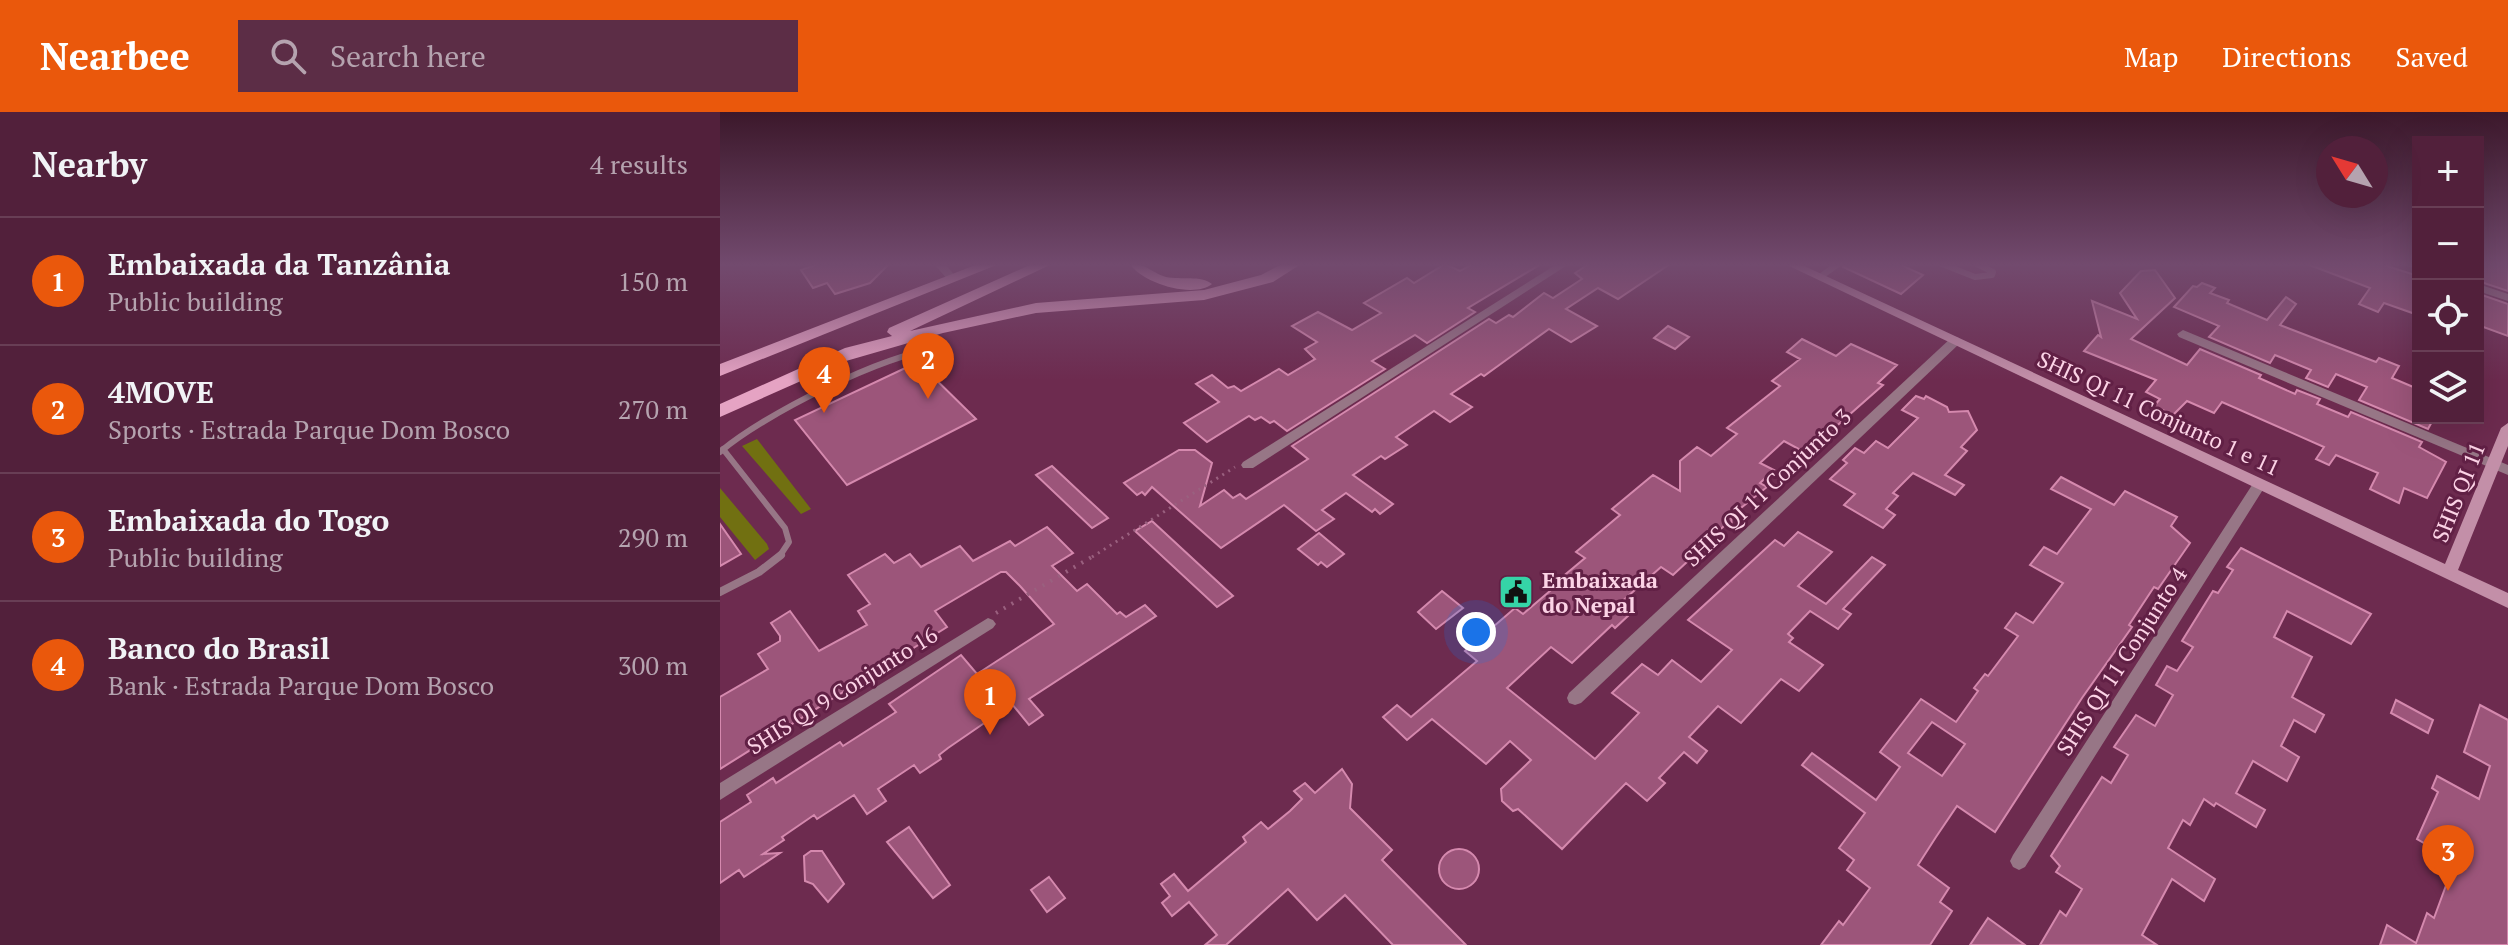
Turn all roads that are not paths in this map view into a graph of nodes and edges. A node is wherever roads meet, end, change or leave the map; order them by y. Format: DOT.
graph roads {
  1 [pos="891,303"];
  2 [pos="959,303"];
  3 [pos="1101,303"];
  4 [pos="1503,303"];
  5 [pos="1875,303"];
  6 [pos="2183,334"];
  7 [pos="1955,341"];
  8 [pos="780,346"];
  9 [pos="937,349"];
  10 [pos="840,357"];
  11 [pos="720,370"];
  12 [pos="796,377"];
  13 [pos="720,411"];
  14 [pos="2508,428"];
  15 [pos="722,451"];
  16 [pos="1251,463"];
  17 [pos="2492,463"];
  18 [pos="2508,470"];
  19 [pos="2259,485"];
  20 [pos="2449,573"];
  21 [pos="720,592"];
  22 [pos="2508,601"];
  23 [pos="986,625"];
  24 [pos="1575,698"];
  25 [pos="720,792"];
  26 [pos="2019,861"];
  1 -- 8 [label="main road"];
  2 -- 10 [label="main road"];
  3 -- 10 [label="main road"];
  4 -- 16 [label="street"];
  5 -- 7 [label="street, SHIS QI 11 Conjunto 1 e 11"];
  6 -- 17 [label="street"];
  7 -- 19 [label="street, SHIS QI 11 Conjunto 1 e 11"];
  7 -- 24 [label="street, SHIS QI 11 Conjunto 3"];
  8 -- 11 [label="main road"];
  8 -- 12 [label="main road"];
  9 -- 15 [label="lane"];
  10 -- 12 [label="main road"];
  12 -- 13 [label="main road"];
  14 -- 17 [label="street, SHIS QI 11"];
  15 -- 21 [label="lane"];
  17 -- 18 [label="street"];
  17 -- 20 [label="street, SHIS QI 11"];
  19 -- 20 [label="street, SHIS QI 11 Conjunto 1 e 11"];
  19 -- 26 [label="street, SHIS QI 11 Conjunto 4"];
  20 -- 22 [label="street, SHIS QI 11 Conjunto 1 e 11"];
  23 -- 25 [label="street, SHIS QI 9 Conjunto 16"];
}
